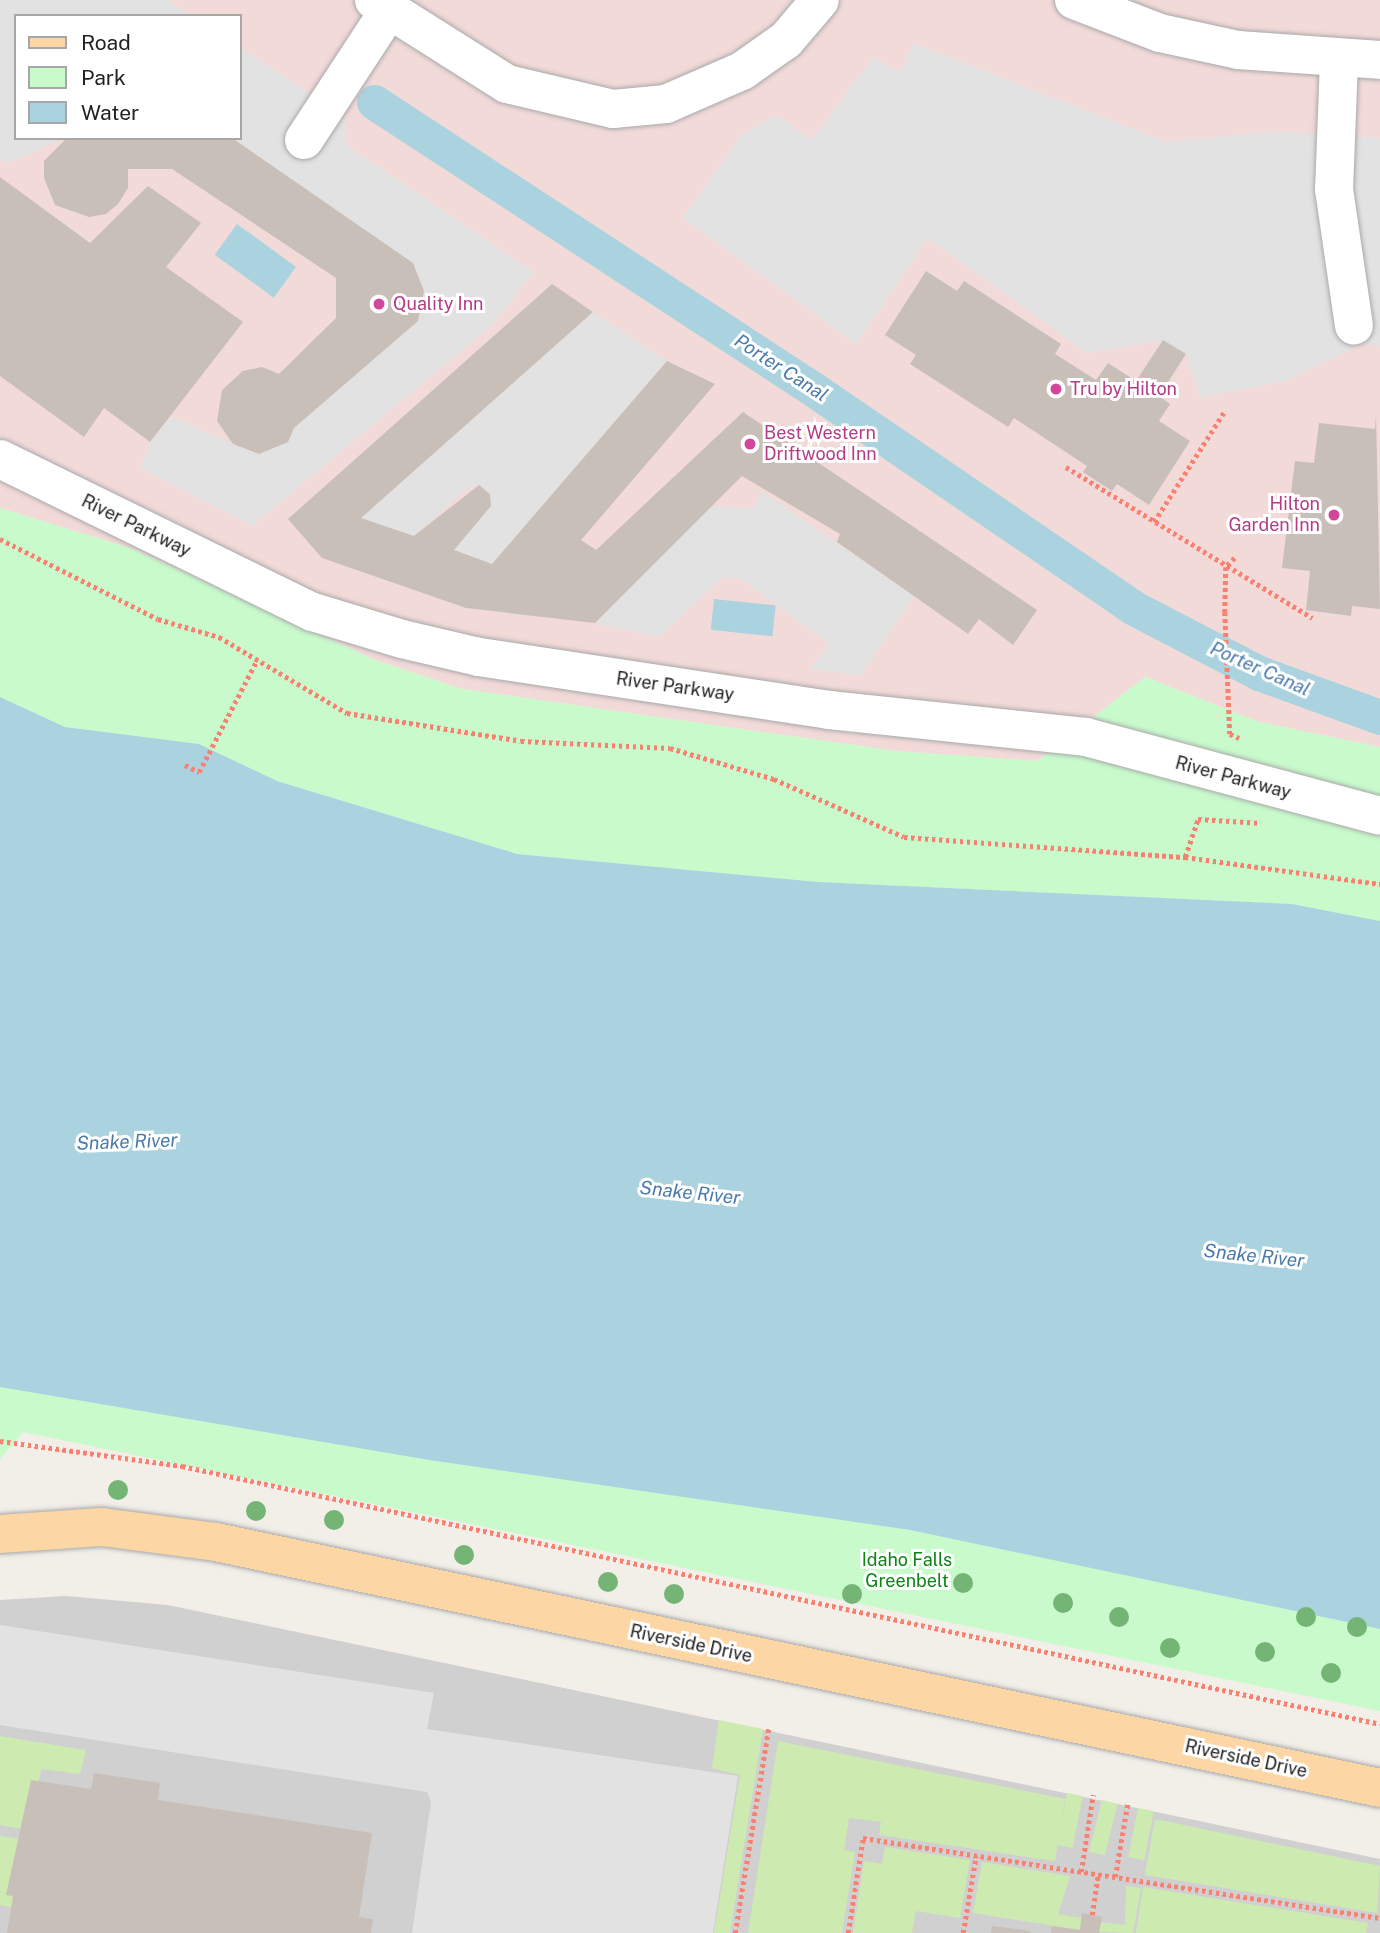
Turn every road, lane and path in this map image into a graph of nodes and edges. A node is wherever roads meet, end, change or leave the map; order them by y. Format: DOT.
graph roads {
  1 [pos="820,0"];
  2 [pos="1074,0"];
  3 [pos="382,5"];
  4 [pos="1380,60"];
  5 [pos="1339,61"];
  6 [pos="304,140"];
  7 [pos="1354,326"];
  8 [pos="1224,412"];
  9 [pos="0,459"];
  10 [pos="1066,467"];
  11 [pos="1154,522"];
  12 [pos="0,539"];
  13 [pos="1235,558"];
  14 [pos="1226,568"];
  15 [pos="1312,618"];
  16 [pos="257,660"];
  17 [pos="1229,701"];
  18 [pos="185,765"];
  19 [pos="1380,816"];
  20 [pos="1273,818"];
  21 [pos="1185,857"];
  22 [pos="1380,884"];
  23 [pos="0,1441"];
  24 [pos="0,1534"];
  25 [pos="1380,1724"];
  26 [pos="769,1726"];
  27 [pos="1380,1788"];
  28 [pos="1093,1795"];
  29 [pos="1128,1802"];
  30 [pos="976,1856"];
  31 [pos="1081,1872"];
  32 [pos="1098,1875"];
  33 [pos="1115,1877"];
  34 [pos="1092,1915"];
  35 [pos="1380,1918"];
  36 [pos="735,1933"];
  37 [pos="848,1933"];
  38 [pos="963,1933"];
  1 -- 3 [label="street"];
  2 -- 5 [label="street"];
  3 -- 6 [label="street"];
  4 -- 5 [label="street"];
  5 -- 7 [label="street"];
  8 -- 11 [label="path"];
  9 -- 19 [label="street, River Parkway"];
  10 -- 11 [label="path"];
  11 -- 14 [label="path"];
  12 -- 16 [label="path"];
  13 -- 14 [label="path"];
  14 -- 15 [label="path"];
  14 -- 17 [label="path"];
  16 -- 18 [label="path"];
  16 -- 21 [label="path"];
  20 -- 21 [label="path"];
  21 -- 22 [label="path"];
  23 -- 25 [label="path"];
  24 -- 27 [label="main road, Riverside Drive"];
  26 -- 36 [label="path"];
  28 -- 31 [label="path"];
  29 -- 33 [label="path"];
  30 -- 31 [label="path"];
  30 -- 37 [label="path"];
  30 -- 38 [label="path"];
  31 -- 32 [label="path"];
  32 -- 33 [label="path"];
  32 -- 34 [label="path"];
  33 -- 35 [label="path"];
}
